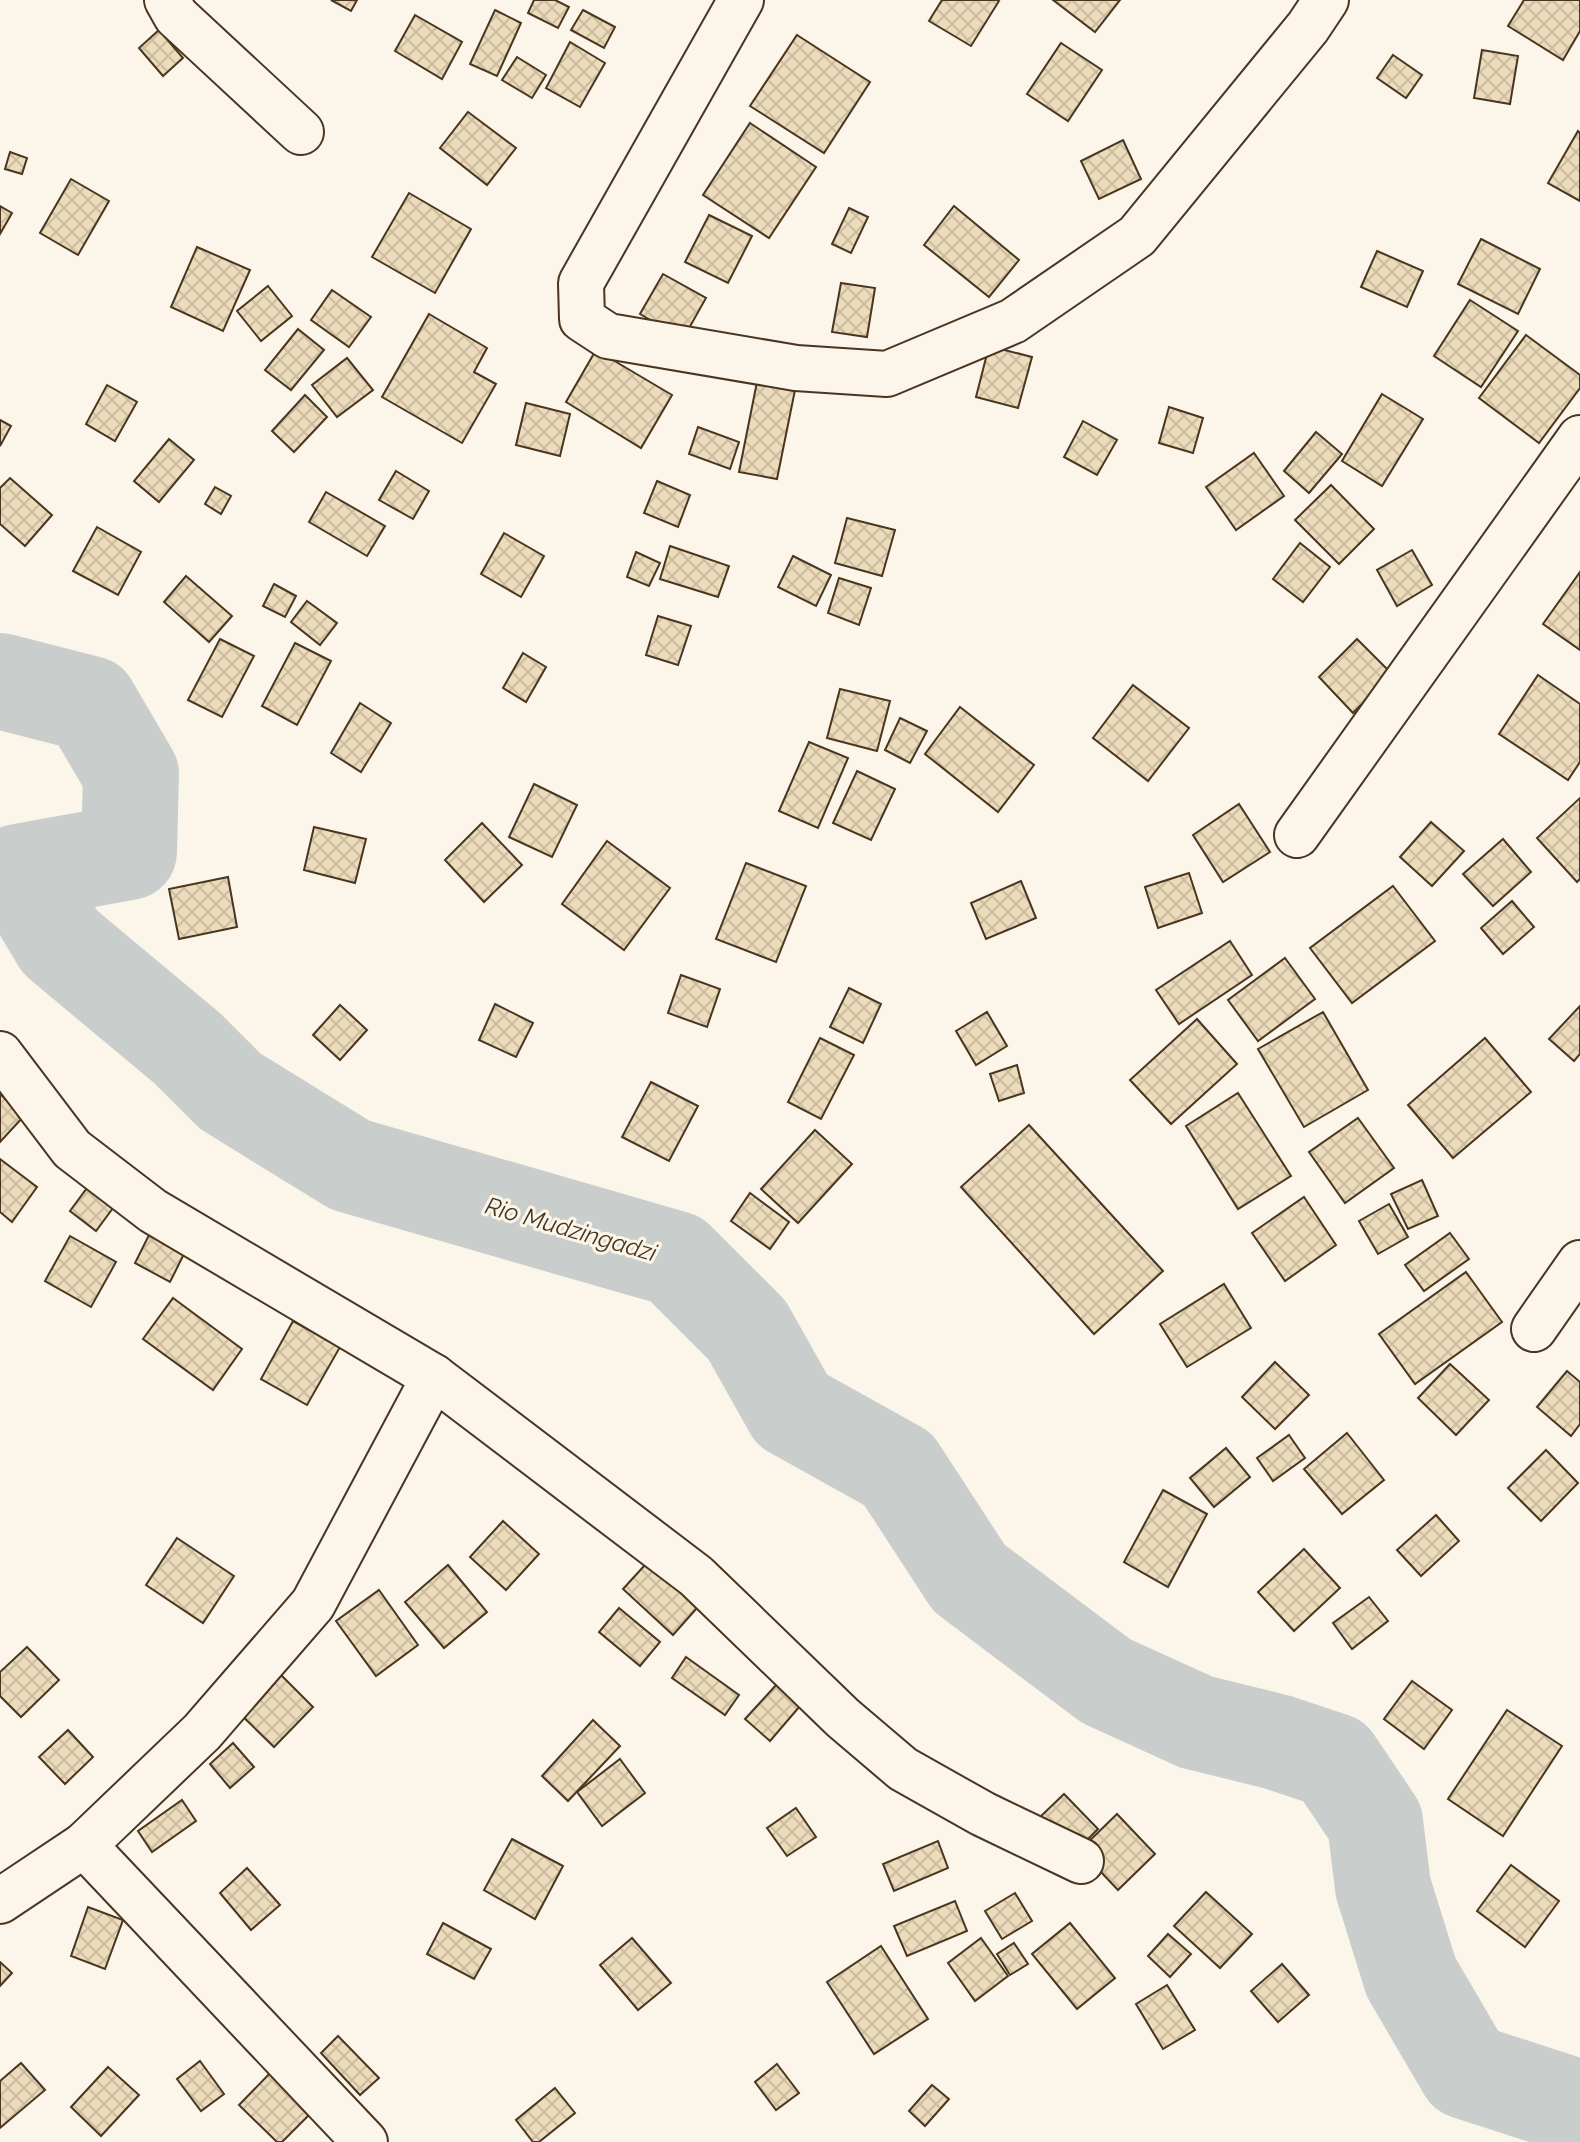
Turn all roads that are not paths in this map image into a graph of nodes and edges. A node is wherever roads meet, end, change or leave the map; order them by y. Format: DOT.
graph roads {
  1 [pos="167,0"];
  2 [pos="741,0"];
  3 [pos="1326,0"];
  4 [pos="301,132"];
  5 [pos="1580,438"];
  6 [pos="1297,835"];
  7 [pos="0,1054"];
  8 [pos="1580,1263"];
  9 [pos="1534,1329"];
  10 [pos="434,1377"];
  11 [pos="84,1845"];
  12 [pos="1081,1861"];
  13 [pos="0,1901"];
  14 [pos="365,2142"];
  1 -- 4 [label="street"];
  2 -- 3 [label="street"];
  5 -- 6 [label="street"];
  7 -- 10 [label="street"];
  8 -- 9 [label="street"];
  10 -- 11 [label="street"];
  10 -- 12 [label="street"];
  11 -- 13 [label="street"];
  11 -- 14 [label="street"];
}
